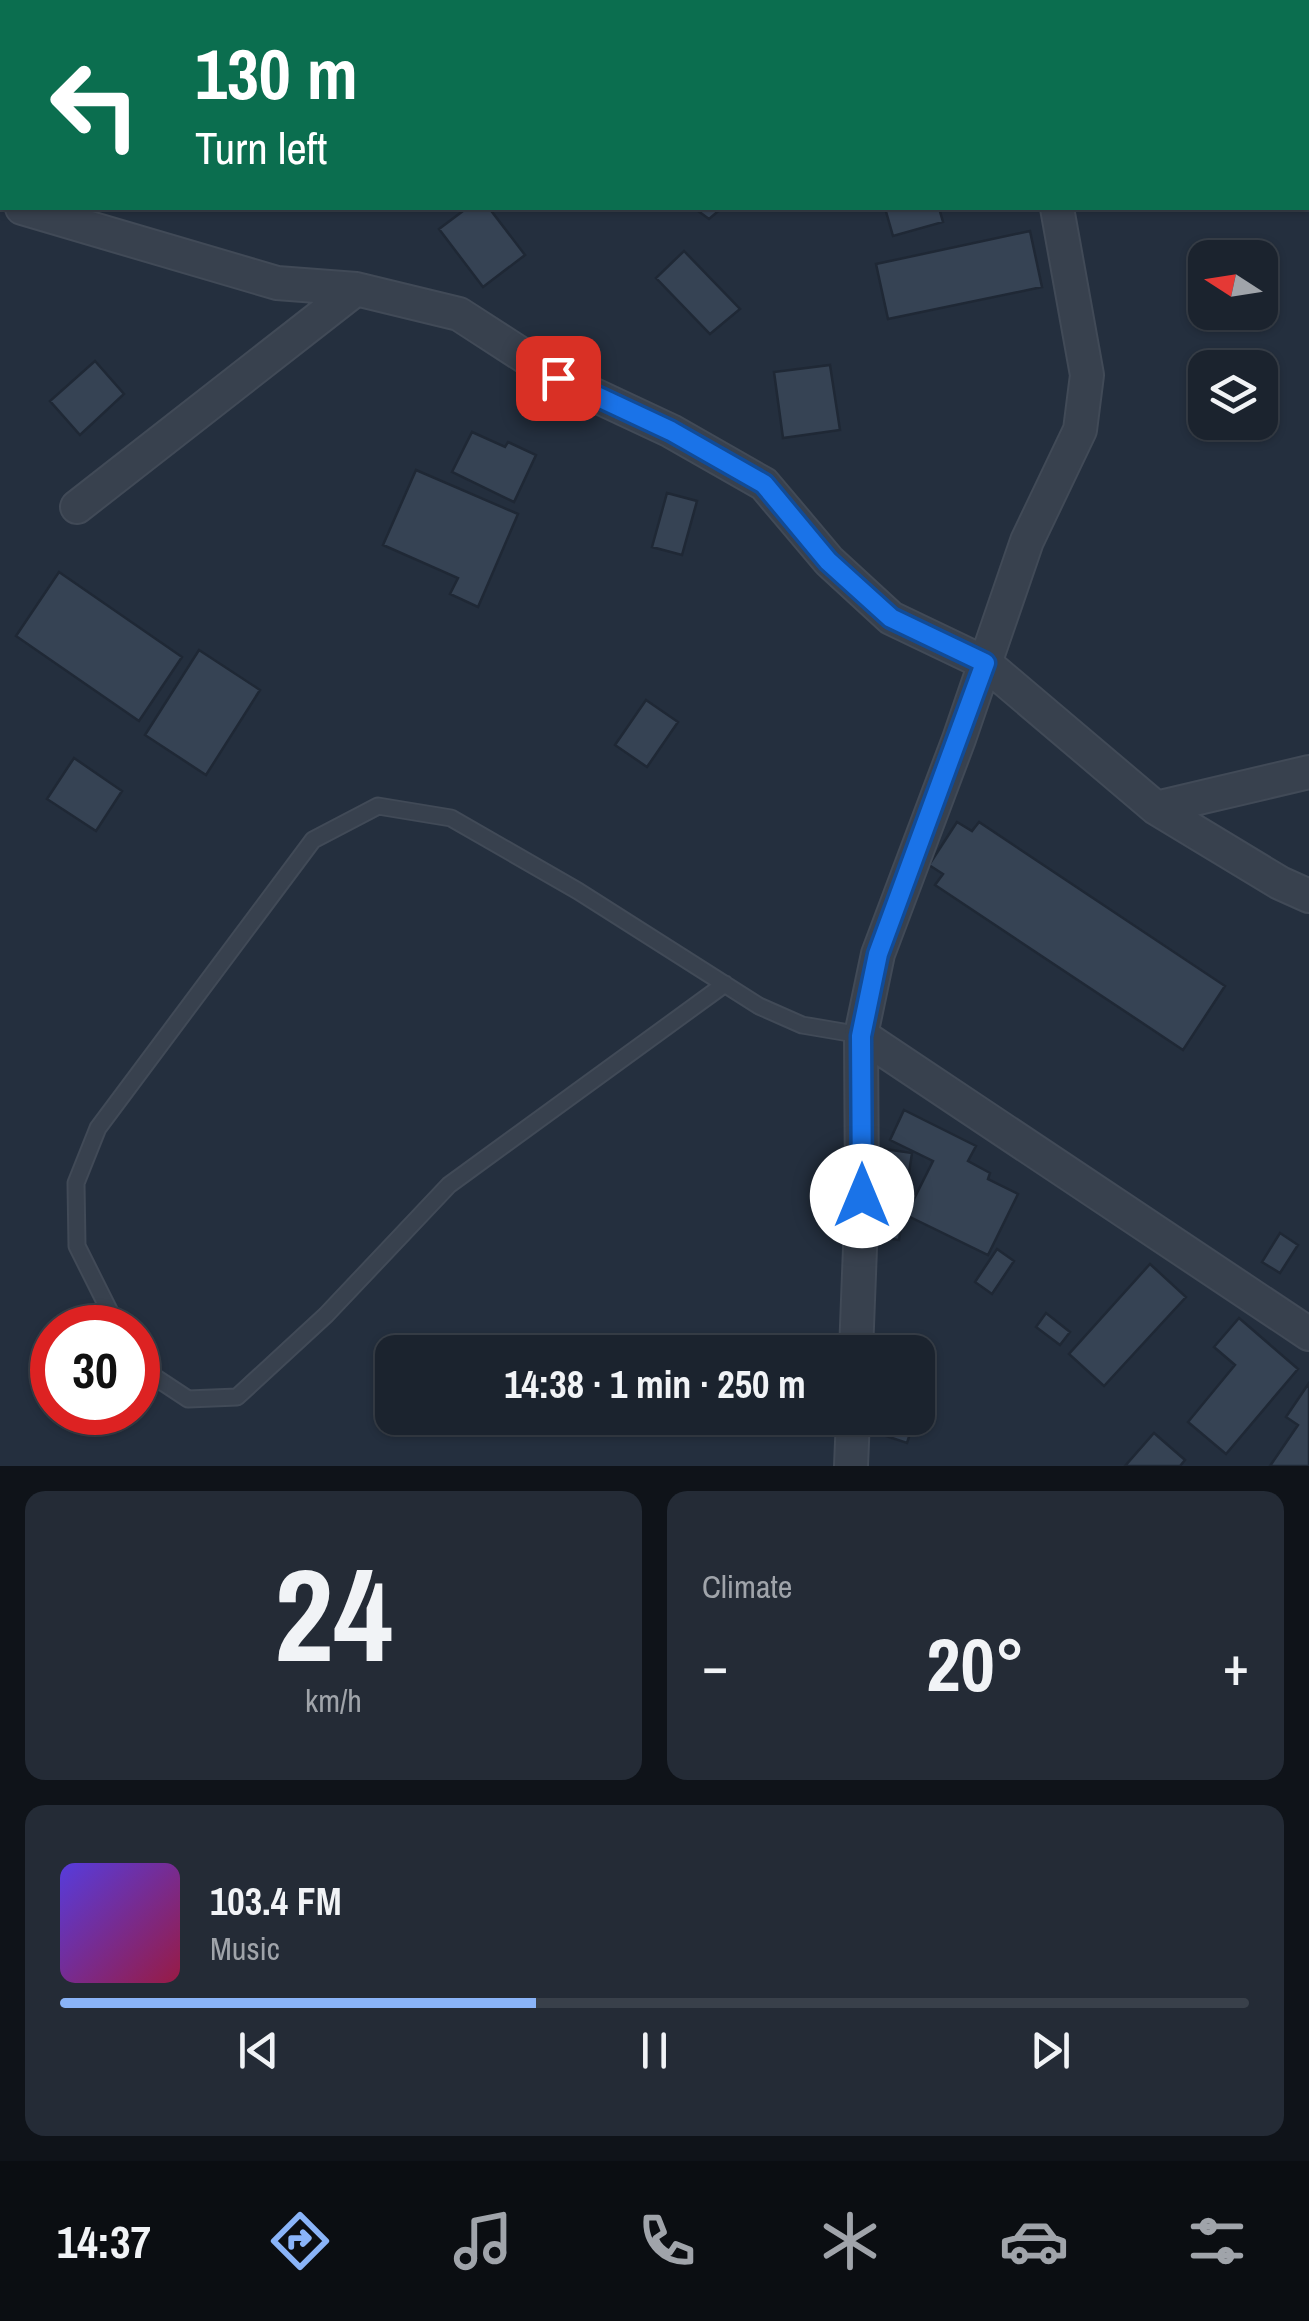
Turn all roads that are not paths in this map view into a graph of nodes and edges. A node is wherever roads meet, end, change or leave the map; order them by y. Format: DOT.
graph roads {
  1 [pos="29,210"];
  2 [pos="1057,210"];
  3 [pos="356,289"];
  4 [pos="78,507"];
  5 [pos="985,663"];
  6 [pos="1309,772"];
  7 [pos="1156,808"];
  8 [pos="1309,896"];
  9 [pos="725,984"];
  10 [pos="861,1036"];
  11 [pos="106,1305"];
  12 [pos="1309,1334"];
  13 [pos="857,1335"];
  14 [pos="160,1381"];
  15 [pos="852,1435"];
  16 [pos="851,1466"];
  1 -- 3 [label="street"];
  2 -- 5 [label="street"];
  3 -- 4 [label="street"];
  3 -- 5 [label="street"];
  5 -- 7 [label="street"];
  5 -- 10 [label="street"];
  6 -- 7 [label="street"];
  7 -- 8 [label="street"];
  9 -- 10 [label="lane"];
  9 -- 11 [label="lane"];
  9 -- 14 [label="lane"];
  10 -- 12 [label="street"];
  10 -- 13 [label="street"];
  15 -- 16 [label="street"];
}
